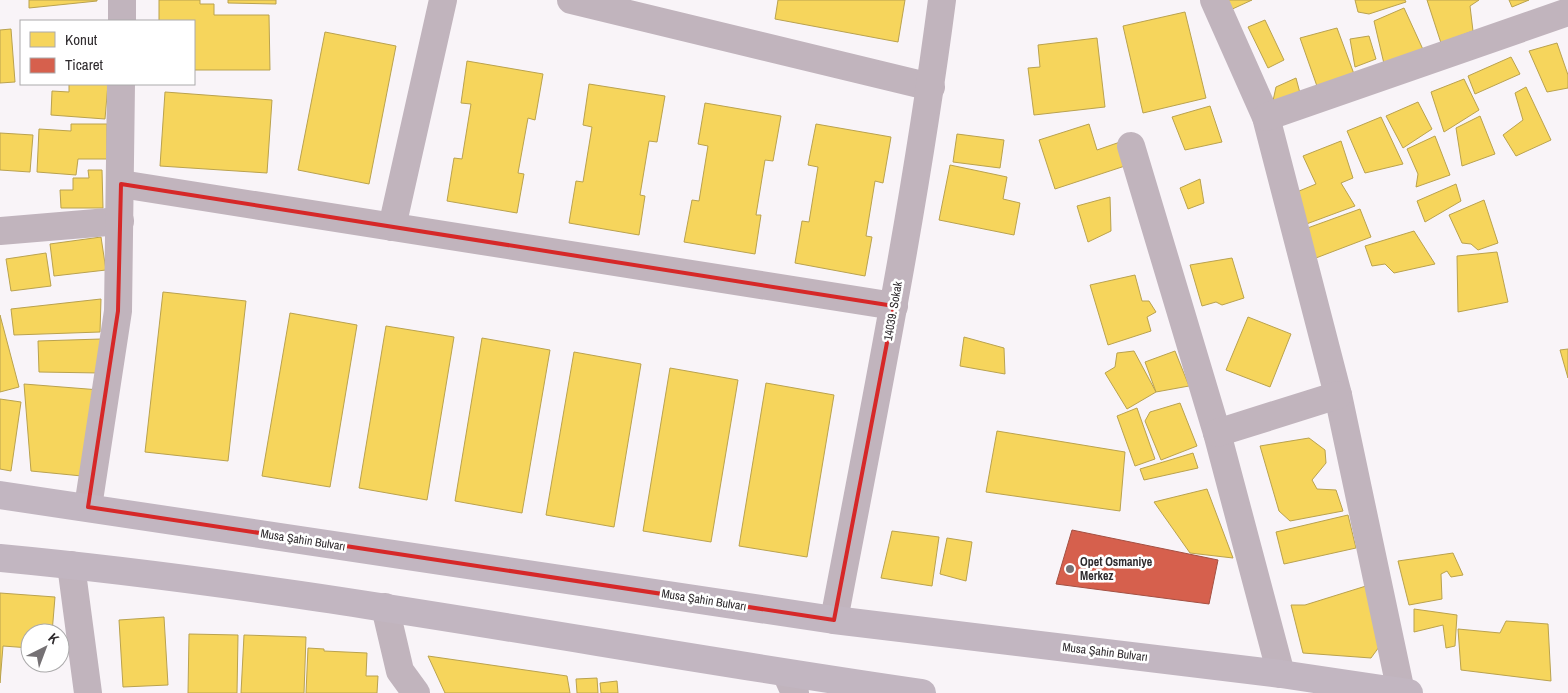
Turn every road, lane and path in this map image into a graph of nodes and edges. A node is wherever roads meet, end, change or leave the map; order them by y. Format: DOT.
graph roads {
  1 [pos="122,0"];
  2 [pos="443,0"];
  3 [pos="571,0"];
  4 [pos="942,0"];
  5 [pos="1214,0"];
  6 [pos="1568,12"];
  7 [pos="122,20"];
  8 [pos="121,85"];
  9 [pos="931,87"];
  10 [pos="1266,117"];
  11 [pos="1131,146"];
  12 [pos="121,184"];
  13 [pos="120,220"];
  14 [pos="392,227"];
  15 [pos="0,231"];
  16 [pos="894,306"];
  17 [pos="1338,395"];
  18 [pos="1217,433"];
  19 [pos="0,495"];
  20 [pos="88,507"];
  21 [pos="0,558"];
  22 [pos="71,565"];
  23 [pos="385,607"];
  24 [pos="834,620"];
  25 [pos="1281,674"];
  26 [pos="791,683"];
  27 [pos="1405,692"];
  28 [pos="88,693"];
  29 [pos="416,693"];
  30 [pos="922,693"];
  1 -- 7 [label="street"];
  2 -- 14 [label="street"];
  3 -- 9 [label="street"];
  4 -- 9 [label="street, 14039. Sokak"];
  5 -- 10 [label="street"];
  6 -- 10 [label="street"];
  8 -- 12 [label="street"];
  9 -- 16 [label="street, 14039. Sokak"];
  10 -- 17 [label="street"];
  11 -- 18 [label="street"];
  12 -- 13 [label="street"];
  12 -- 14 [label="street"];
  13 -- 15 [label="street"];
  13 -- 20 [label="street"];
  14 -- 16 [label="street"];
  16 -- 24 [label="street, 14039. Sokak"];
  17 -- 18 [label="street"];
  17 -- 27 [label="street"];
  18 -- 25 [label="street"];
  19 -- 20 [label="main road, Musa Şahin Bulvarı"];
  20 -- 24 [label="main road, Musa Şahin Bulvarı"];
  21 -- 22 [label="main road"];
  22 -- 23 [label="main road"];
  22 -- 28 [label="street"];
  23 -- 26 [label="main road"];
  23 -- 29 [label="street"];
  24 -- 25 [label="main road, Musa Şahin Bulvarı"];
  25 -- 27 [label="main road, Musa Şahin Bulvarı"];
  26 -- 30 [label="main road"];
}
